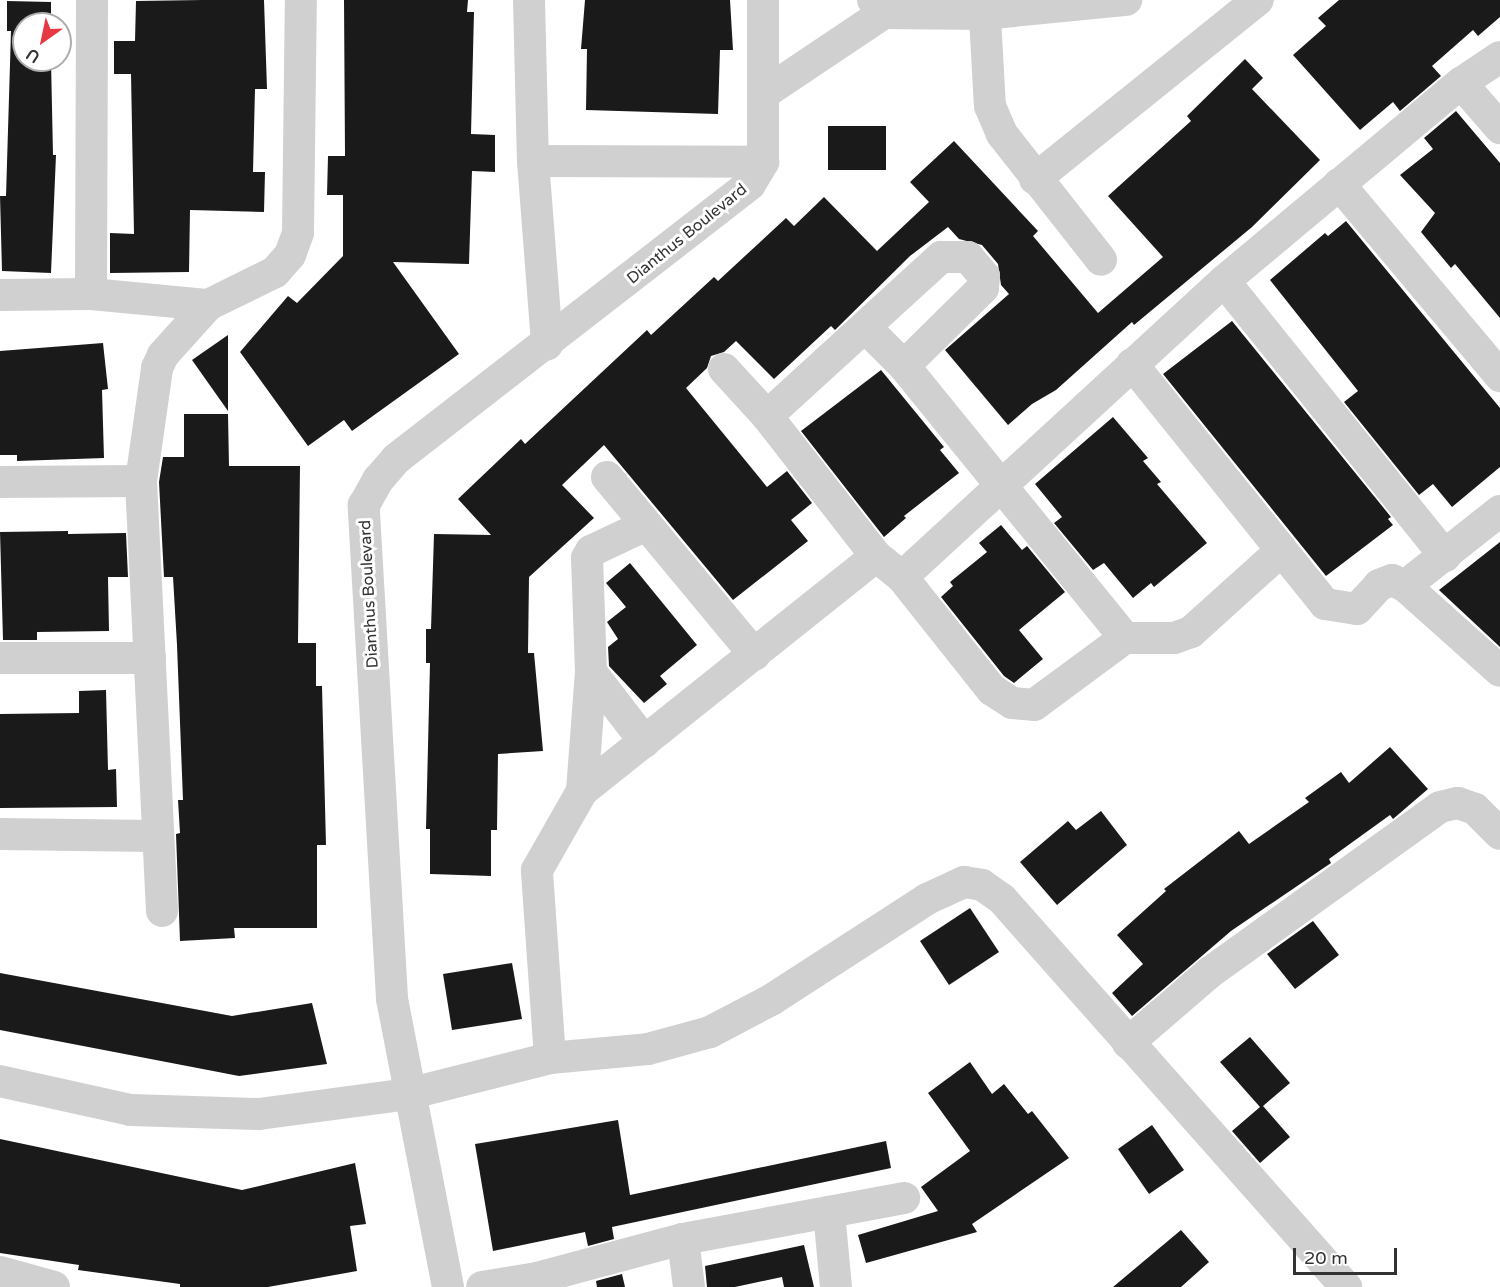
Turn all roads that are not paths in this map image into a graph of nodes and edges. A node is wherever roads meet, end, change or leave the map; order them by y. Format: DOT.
graph roads {
  1 [pos="92,0"];
  2 [pos="301,0"];
  3 [pos="528,0"];
  4 [pos="763,0"];
  5 [pos="1126,0"];
  6 [pos="1258,0"];
  7 [pos="879,6"];
  8 [pos="983,7"];
  9 [pos="1500,57"];
  10 [pos="1461,83"];
  11 [pos="763,94"];
  12 [pos="1500,128"];
  13 [pos="533,161"];
  14 [pos="763,162"];
  15 [pos="1035,179"];
  16 [pos="1339,184"];
  17 [pos="1101,260"];
  18 [pos="1224,281"];
  19 [pos="91,294"];
  20 [pos="0,295"];
  21 [pos="208,305"];
  22 [pos="866,328"];
  23 [pos="547,344"];
  24 [pos="1132,364"];
  25 [pos="903,366"];
  26 [pos="724,369"];
  27 [pos="1500,376"];
  28 [pos="767,416"];
  29 [pos="607,477"];
  30 [pos="141,481"];
  31 [pos="0,482"];
  32 [pos="1001,487"];
  33 [pos="1500,511"];
  34 [pos="646,525"];
  35 [pos="1280,552"];
  36 [pos="876,556"];
  37 [pos="1445,556"];
  38 [pos="902,577"];
  39 [pos="1405,586"];
  40 [pos="1125,638"];
  41 [pos="755,655"];
  42 [pos="0,658"];
  43 [pos="150,658"];
  44 [pos="1500,671"];
  45 [pos="591,672"];
  46 [pos="645,742"];
  47 [pos="582,791"];
  48 [pos="0,834"];
  49 [pos="1500,834"];
  50 [pos="155,836"];
  51 [pos="162,911"];
  52 [pos="1128,1043"];
  53 [pos="550,1058"];
  54 [pos="0,1081"];
  55 [pos="408,1094"];
  56 [pos="904,1198"];
  57 [pos="829,1212"];
  58 [pos="683,1239"];
  59 [pos="0,1272"];
  60 [pos="538,1282"];
  61 [pos="54,1287"];
  62 [pos="448,1287"];
  63 [pos="482,1287"];
  64 [pos="689,1287"];
  65 [pos="836,1287"];
  66 [pos="1346,1287"];
  1 -- 19 [label="street"];
  2 -- 21 [label="street"];
  3 -- 13 [label="street"];
  4 -- 11 [label="street"];
  5 -- 8 [label="street"];
  6 -- 15 [label="street"];
  7 -- 8 [label="street"];
  7 -- 11 [label="street"];
  8 -- 15 [label="street"];
  9 -- 10 [label="street"];
  10 -- 12 [label="street"];
  10 -- 16 [label="street"];
  11 -- 14 [label="street"];
  13 -- 14 [label="street, Dianthus Boulevard"];
  13 -- 23 [label="street"];
  14 -- 23 [label="street, Dianthus Boulevard"];
  15 -- 17 [label="street"];
  16 -- 18 [label="street"];
  16 -- 27 [label="street"];
  18 -- 24 [label="street"];
  18 -- 37 [label="street"];
  19 -- 20 [label="street"];
  19 -- 21 [label="street"];
  21 -- 30 [label="street"];
  22 -- 25 [label="street"];
  22 -- 25 [label="street"];
  22 -- 28 [label="street"];
  23 -- 55 [label="street, Dianthus Boulevard"];
  24 -- 32 [label="street"];
  24 -- 35 [label="street"];
  25 -- 32 [label="street"];
  26 -- 28 [label="street"];
  28 -- 36 [label="street"];
  29 -- 34 [label="street"];
  30 -- 31 [label="street"];
  30 -- 43 [label="street"];
  32 -- 38 [label="street"];
  32 -- 40 [label="street"];
  33 -- 37 [label="street"];
  34 -- 41 [label="street"];
  34 -- 45 [label="street"];
  35 -- 39 [label="street"];
  35 -- 40 [label="street"];
  36 -- 38 [label="street"];
  36 -- 41 [label="street"];
  37 -- 39 [label="street"];
  38 -- 40 [label="street"];
  39 -- 44 [label="street"];
  41 -- 46 [label="street"];
  42 -- 43 [label="street"];
  43 -- 50 [label="street"];
  45 -- 46 [label="street"];
  45 -- 47 [label="street"];
  46 -- 47 [label="street"];
  47 -- 53 [label="street"];
  48 -- 50 [label="street"];
  49 -- 52 [label="street"];
  50 -- 51 [label="street"];
  52 -- 53 [label="street"];
  52 -- 66 [label="street"];
  53 -- 55 [label="street"];
  54 -- 55 [label="street"];
  55 -- 62 [label="street, Dianthus Boulevard"];
  56 -- 57 [label="street"];
  57 -- 58 [label="street"];
  57 -- 65 [label="street"];
  58 -- 60 [label="street"];
  58 -- 64 [label="street"];
  59 -- 61 [label="street"];
  60 -- 63 [label="street"];
}
